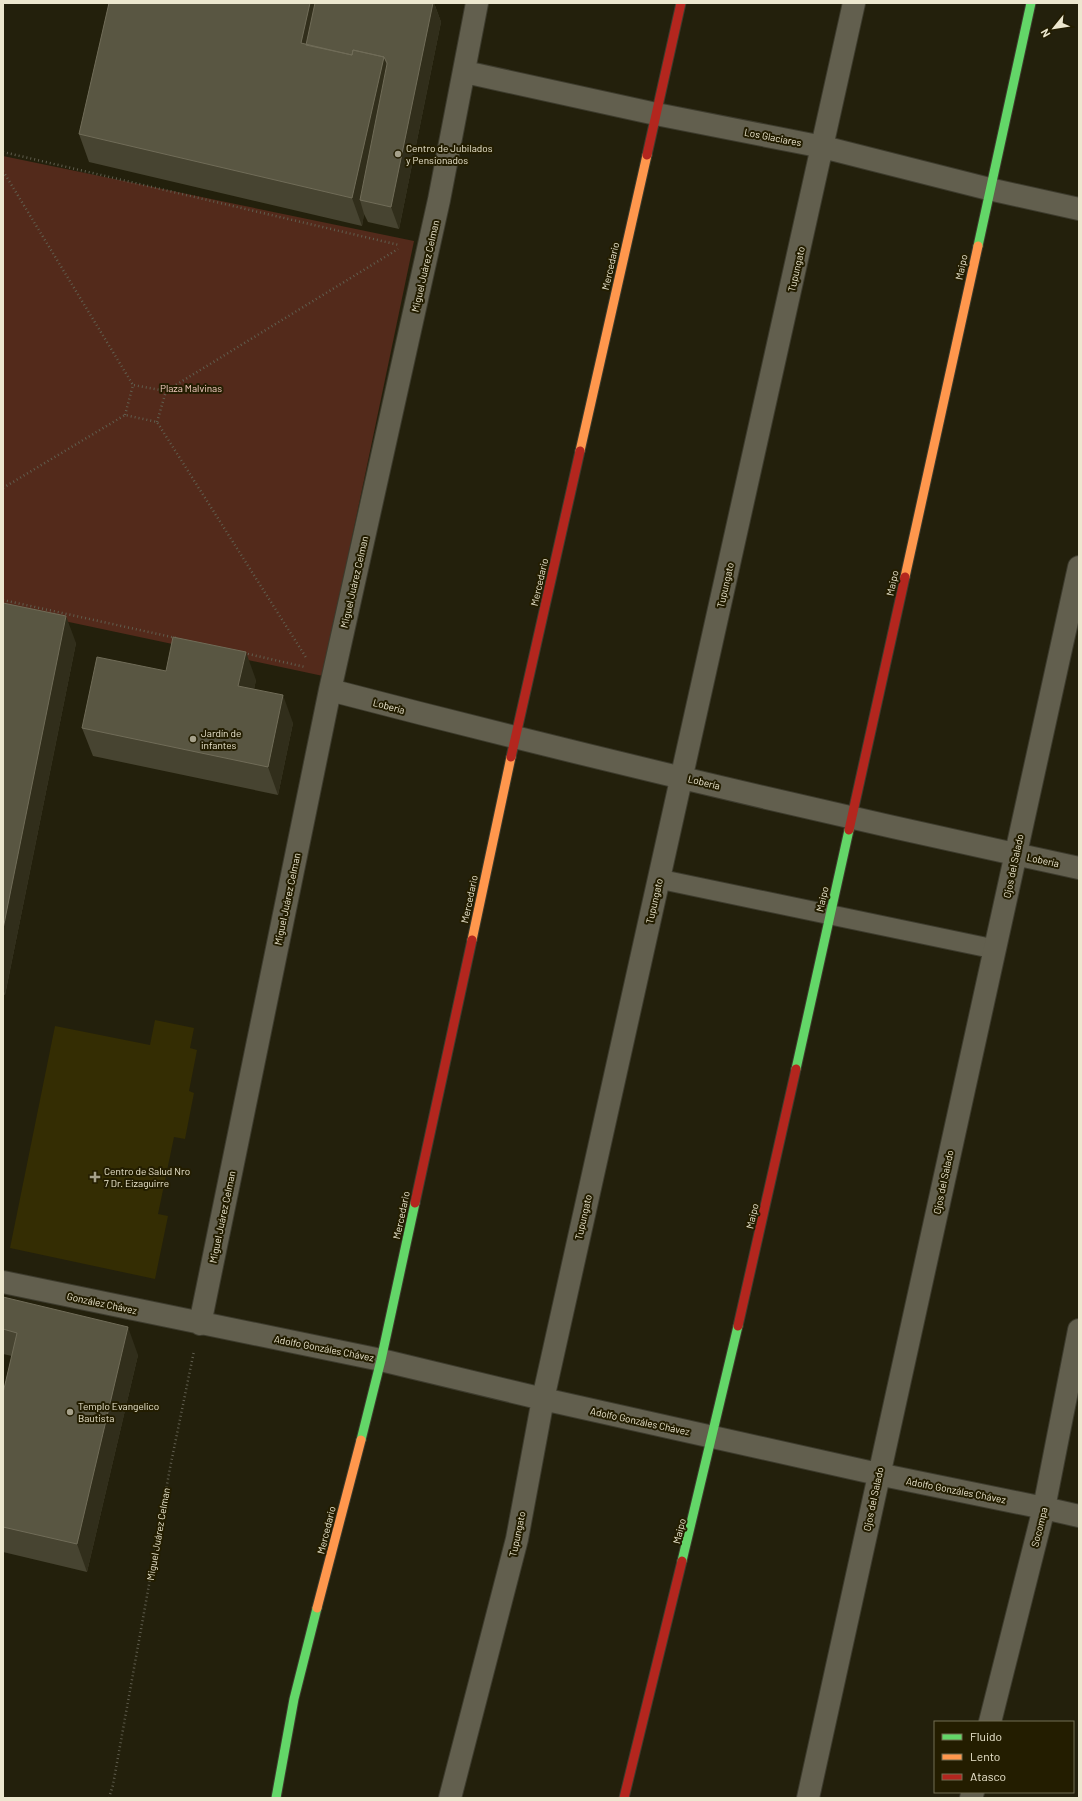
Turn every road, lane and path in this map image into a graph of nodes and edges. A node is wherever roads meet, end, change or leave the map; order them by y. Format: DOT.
graph roads {
  1 [pos="477,3"];
  2 [pos="681,3"];
  3 [pos="854,3"];
  4 [pos="1031,3"];
  5 [pos="465,72"];
  6 [pos="656,114"];
  7 [pos="823,147"];
  8 [pos="3,152"];
  9 [pos="3,171"];
  10 [pos="989,189"];
  11 [pos="1079,208"];
  12 [pos="133,385"];
  13 [pos="166,391"];
  14 [pos="125,415"];
  15 [pos="157,422"];
  16 [pos="3,488"];
  17 [pos="1079,567"];
  18 [pos="3,600"];
  19 [pos="182,640"];
  20 [pos="236,652"];
  21 [pos="310,662"];
  22 [pos="306,667"];
  23 [pos="330,690"];
  24 [pos="515,738"];
  25 [pos="682,777"];
  26 [pos="852,819"];
  27 [pos="1015,854"];
  28 [pos="1079,868"];
  29 [pos="658,879"];
  30 [pos="830,915"];
  31 [pos="994,949"];
  32 [pos="3,1282"];
  33 [pos="200,1324"];
  34 [pos="1079,1330"];
  35 [pos="381,1360"];
  36 [pos="543,1399"];
  37 [pos="713,1437"];
  38 [pos="878,1474"];
  39 [pos="1044,1508"];
  40 [pos="1079,1516"];
  41 [pos="990,1721"];
  42 [pos="109,1798"];
  43 [pos="276,1798"];
  44 [pos="450,1798"];
  45 [pos="624,1798"];
  46 [pos="808,1798"];
  1 -- 5 [label="street, Miguel Juárez Celman"];
  2 -- 6 [label="street, Mercedario"];
  3 -- 7 [label="street, Tupungato"];
  4 -- 10 [label="street, Maipo"];
  5 -- 6 [label="street, Los Glaciares"];
  5 -- 23 [label="street, Miguel Juárez Celman"];
  6 -- 7 [label="street, Los Glaciares"];
  6 -- 24 [label="street, Mercedario"];
  7 -- 10 [label="street, Los Glaciares"];
  7 -- 25 [label="street, Tupungato"];
  8 -- 13 [label="path"];
  9 -- 12 [label="path"];
  10 -- 11 [label="street, Los Glaciares"];
  10 -- 26 [label="street, Maipo"];
  12 -- 13 [label="path"];
  12 -- 14 [label="path"];
  13 -- 15 [label="path"];
  14 -- 15 [label="path"];
  14 -- 16 [label="path"];
  15 -- 21 [label="path"];
  17 -- 27 [label="street, Ojos del Salado"];
  18 -- 19 [label="path"];
  20 -- 22 [label="path"];
  23 -- 24 [label="street, Lobería"];
  23 -- 33 [label="street, Miguel Juárez Celman"];
  24 -- 25 [label="street, Lobería"];
  24 -- 35 [label="street, Mercedario"];
  25 -- 26 [label="street, Lobería"];
  25 -- 29 [label="street, Tupungato"];
  26 -- 27 [label="street, Lobería"];
  26 -- 30 [label="street, Maipo"];
  27 -- 28 [label="street, Lobería"];
  27 -- 31 [label="street, Ojos del Salado"];
  29 -- 30 [label="lane"];
  29 -- 36 [label="street, Tupungato"];
  30 -- 31 [label="lane"];
  30 -- 37 [label="street, Maipo"];
  31 -- 38 [label="street, Ojos del Salado"];
  32 -- 33 [label="street, González Chávez"];
  33 -- 35 [label="street, Adolfo Gonzáles Chávez"];
  33 -- 42 [label="path, Miguel Juárez Celman"];
  34 -- 39 [label="street, Socompa"];
  35 -- 36 [label="street, Adolfo Gonzáles Chávez"];
  35 -- 43 [label="street, Mercedario"];
  36 -- 37 [label="street, Adolfo Gonzáles Chávez"];
  36 -- 44 [label="street, Tupungato"];
  37 -- 38 [label="street, Adolfo Gonzáles Chávez"];
  37 -- 45 [label="street, Maipo"];
  38 -- 39 [label="street, Adolfo Gonzáles Chávez"];
  38 -- 46 [label="street, Ojos del Salado"];
  39 -- 40 [label="street, Adolfo Gonzáles Chávez"];
  39 -- 41 [label="street, Socompa"];
}
